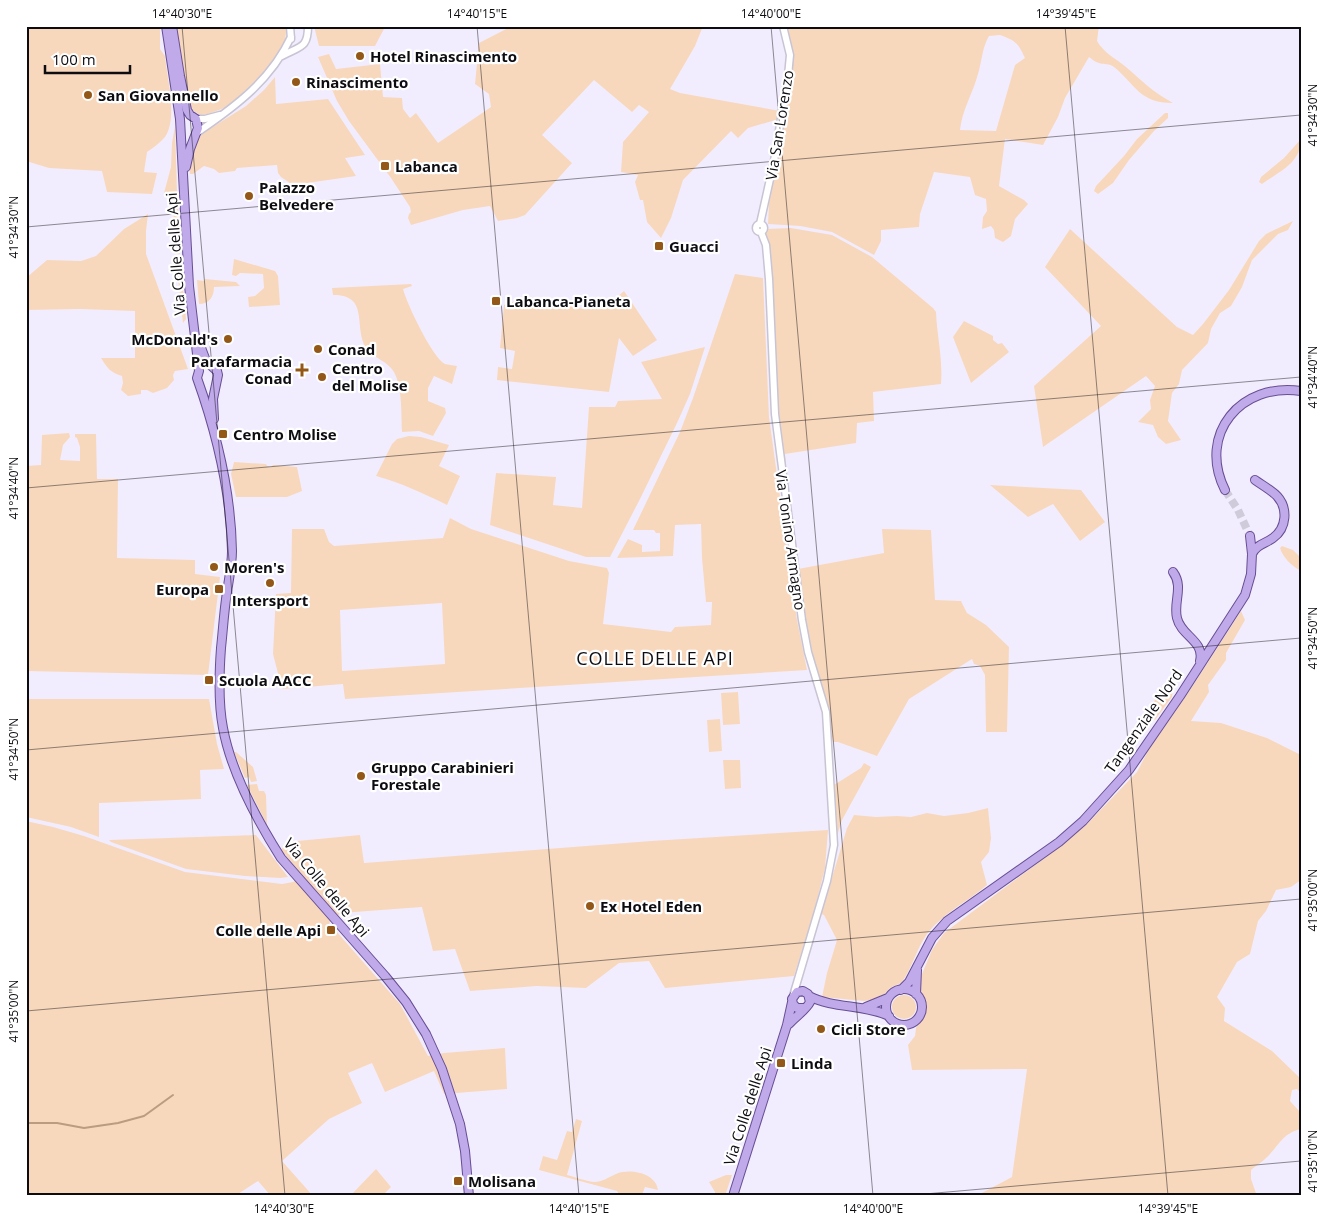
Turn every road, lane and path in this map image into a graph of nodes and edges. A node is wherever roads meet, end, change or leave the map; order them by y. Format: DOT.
graph roads {
  1 [pos="166,26"];
  2 [pos="172,26"];
  3 [pos="290,26"];
  4 [pos="308,26"];
  5 [pos="782,26"];
  6 [pos="291,37"];
  7 [pos="298,47"];
  8 [pos="282,56"];
  9 [pos="226,113"];
  10 [pos="193,117"];
  11 [pos="180,119"];
  12 [pos="180,134"];
  13 [pos="196,134"];
  14 [pos="183,179"];
  15 [pos="761,232"];
  16 [pos="194,326"];
  17 [pos="211,366"];
  18 [pos="199,371"];
  19 [pos="200,384"];
  20 [pos="215,384"];
  21 [pos="1301,391"];
  22 [pos="215,430"];
  23 [pos="1255,480"];
  24 [pos="1225,490"];
  25 [pos="1262,543"];
  26 [pos="1252,554"];
  27 [pos="1173,572"];
  28 [pos="1218,637"];
  29 [pos="1196,642"];
  30 [pos="1200,663"];
  31 [pos="834,846"];
  32 [pos="802,968"];
  33 [pos="918,968"];
  34 [pos="900,990"];
  35 [pos="916,994"];
  36 [pos="808,995"];
  37 [pos="888,998"];
  38 [pos="792,999"];
  39 [pos="829,1003"];
  40 [pos="806,1008"];
  41 [pos="862,1008"];
  42 [pos="889,1016"];
  43 [pos="787,1025"];
  44 [pos="469,1196"];
  45 [pos="732,1196"];
  1 -- 11 [label="main road"];
  2 -- 10 [label="main road"];
  3 -- 6 [label="street"];
  4 -- 7 [label="street"];
  5 -- 15 [label="street, Via San Lorenzo"];
  6 -- 7 [label="street"];
  6 -- 8 [label="street"];
  7 -- 8 [label="street"];
  8 -- 9 [label="street"];
  9 -- 10 [label="street"];
  9 -- 13 [label="street"];
  10 -- 11 [label="main road"];
  10 -- 13 [label="main road"];
  11 -- 12 [label="main road"];
  12 -- 13 [label="main road"];
  12 -- 14 [label="main road, Via Colle delle Api"];
  13 -- 14 [label="main road, Via Colle delle Api"];
  14 -- 16 [label="main road, Via Colle delle Api"];
  15 -- 31 [label="street, Via Tonino Armagno"];
  16 -- 17 [label="main road, Via Colle delle Api"];
  16 -- 18 [label="main road, Via Colle delle Api"];
  17 -- 18 [label="main road"];
  17 -- 20 [label="main road"];
  18 -- 19 [label="main road"];
  19 -- 20 [label="main road"];
  19 -- 22 [label="main road, Via Colle delle Api"];
  20 -- 22 [label="main road, Via Colle delle Api"];
  21 -- 24 [label="main road"];
  22 -- 44 [label="main road, Via Colle delle Api"];
  23 -- 25 [label="main road"];
  25 -- 26 [label="main road"];
  25 -- 26 [label="main road, Tangenziale Nord"];
  26 -- 28 [label="main road, Tangenziale Nord"];
  27 -- 29 [label="main road"];
  28 -- 29 [label="main road"];
  28 -- 30 [label="main road, Tangenziale Nord"];
  29 -- 30 [label="main road"];
  30 -- 33 [label="main road, Tangenziale Nord"];
  31 -- 32 [label="street, Via Colle delle Api"];
  32 -- 36 [label="street, Via Colle delle Api"];
  32 -- 38 [label="street, Via Colle delle Api"];
  33 -- 34 [label="main road, Tangenziale Nord"];
  33 -- 35 [label="main road, Tangenziale Nord"];
  34 -- 35 [label="main road"];
  34 -- 37 [label="main road"];
  35 -- 42 [label="main road"];
  36 -- 38 [label="main road"];
  36 -- 39 [label="main road"];
  36 -- 40 [label="main road"];
  37 -- 41 [label="main road"];
  37 -- 42 [label="main road"];
  38 -- 40 [label="main road"];
  38 -- 43 [label="main road, Via Colle delle Api"];
  39 -- 40 [label="main road"];
  39 -- 41 [label="main road"];
  40 -- 43 [label="main road, Via Colle delle Api"];
  41 -- 42 [label="main road"];
  43 -- 45 [label="main road, Via Colle delle Api"];
}
